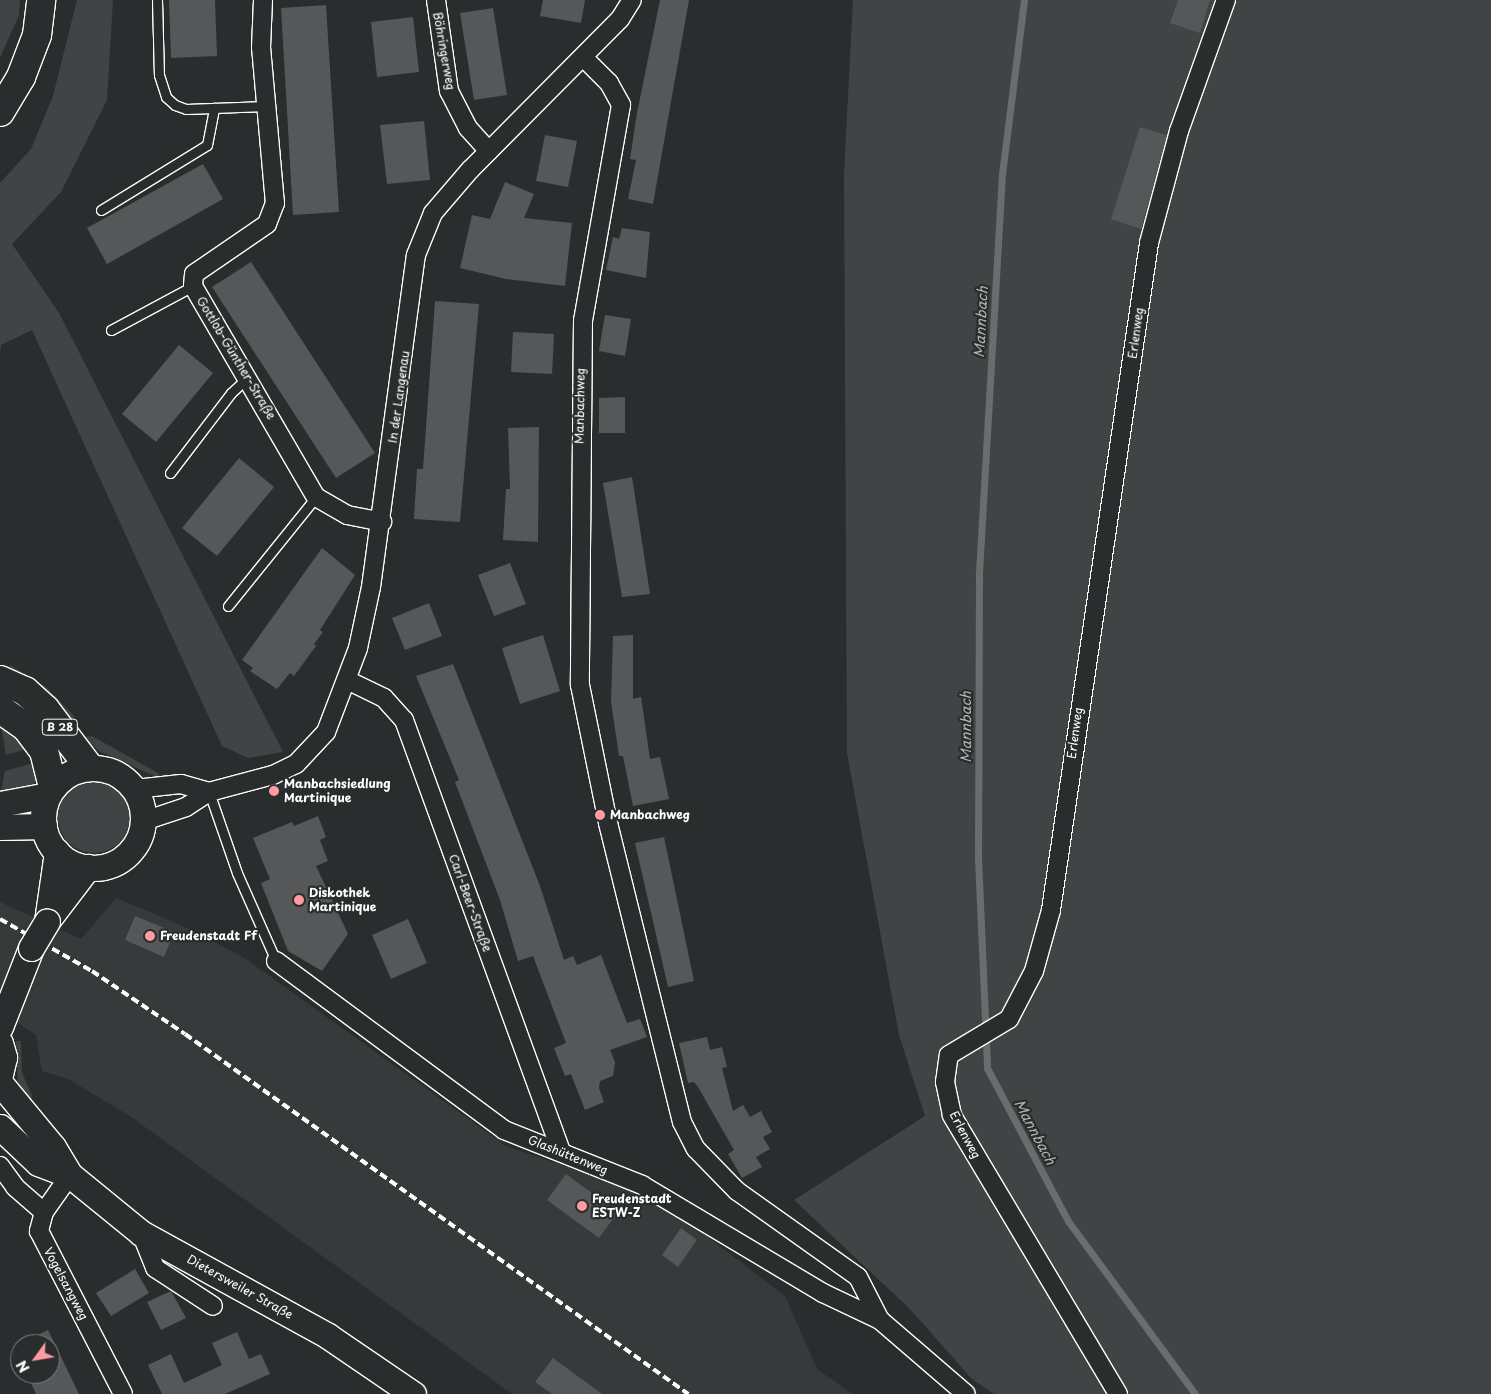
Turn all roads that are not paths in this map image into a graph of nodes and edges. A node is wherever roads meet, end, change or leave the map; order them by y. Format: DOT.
graph roads {
  1 [pos="41,0"];
  2 [pos="157,0"];
  3 [pos="263,0"];
  4 [pos="436,0"];
  5 [pos="632,0"];
  6 [pos="1226,0"];
  7 [pos="583,57"];
  8 [pos="266,106"];
  9 [pos="214,108"];
  10 [pos="0,112"];
  11 [pos="489,151"];
  12 [pos="101,210"];
  13 [pos="193,286"];
  14 [pos="111,330"];
  15 [pos="248,377"];
  16 [pos="170,473"];
  17 [pos="316,497"];
  18 [pos="382,522"];
  19 [pos="228,606"];
  20 [pos="0,680"];
  21 [pos="347,680"];
  22 [pos="0,709"];
  23 [pos="88,767"];
  24 [pos="135,790"];
  25 [pos="51,791"];
  26 [pos="209,792"];
  27 [pos="0,804"];
  28 [pos="144,821"];
  29 [pos="44,826"];
  30 [pos="0,827"];
  31 [pos="57,852"];
  32 [pos="88,868"];
  33 [pos="47,921"];
  34 [pos="31,948"];
  35 [pos="276,961"];
  36 [pos="0,987"];
  37 [pos="5,1018"];
  38 [pos="0,1043"];
  39 [pos="0,1074"];
  40 [pos="0,1083"];
  41 [pos="0,1127"];
  42 [pos="561,1152"];
  43 [pos="0,1166"];
  44 [pos="70,1175"];
  45 [pos="737,1191"];
  46 [pos="44,1212"];
  47 [pos="141,1234"];
  48 [pos="213,1306"];
  49 [pos="880,1320"];
  50 [pos="124,1394"];
  51 [pos="413,1394"];
  52 [pos="966,1394"];
  53 [pos="1118,1394"];
  1 -- 10 [label="main road"];
  2 -- 9 [label="lane"];
  3 -- 8 [label="street, Gottlob-Günther-Straße"];
  4 -- 11 [label="street, Böhringerweg"];
  5 -- 7 [label="street, In der Langenau"];
  6 -- 53 [label="street, Erlenweg"];
  7 -- 11 [label="street, In der Langenau"];
  7 -- 45 [label="street, Manbachweg"];
  8 -- 9 [label="lane"];
  8 -- 13 [label="street, Gottlob-Günther-Straße"];
  9 -- 12 [label="lane"];
  11 -- 18 [label="street, In der Langenau"];
  13 -- 14 [label="lane"];
  13 -- 15 [label="street, Gottlob-Günther-Straße"];
  15 -- 16 [label="lane"];
  15 -- 17 [label="street, Gottlob-Günther-Straße"];
  17 -- 18 [label="street"];
  17 -- 19 [label="lane"];
  18 -- 21 [label="street, In der Langenau"];
  20 -- 23 [label="main road, B 28"];
  21 -- 26 [label="street, In der Langenau"];
  21 -- 42 [label="street, Carl-Beer-Straße"];
  22 -- 25 [label="main road, B 28"];
  23 -- 24 [label="street"];
  23 -- 25 [label="street"];
  24 -- 26 [label="street"];
  24 -- 28 [label="street"];
  25 -- 27 [label="street"];
  25 -- 29 [label="street"];
  26 -- 28 [label="street, In der Langenau"];
  26 -- 35 [label="lane"];
  28 -- 32 [label="street"];
  29 -- 30 [label="street"];
  29 -- 31 [label="street"];
  31 -- 32 [label="street"];
  31 -- 33 [label="street"];
  32 -- 33 [label="street"];
  33 -- 34 [label="street, bridge"];
  34 -- 36 [label="street"];
  34 -- 37 [label="street"];
  35 -- 42 [label="street, Glashüttenweg"];
  38 -- 39 [label="street"];
  40 -- 44 [label="street, Dietersweiler Straße"];
  41 -- 44 [label="street, Dietersweiler Straße"];
  42 -- 49 [label="street, Glashüttenweg"];
  43 -- 46 [label="street"];
  44 -- 46 [label="street, Vogelsangweg"];
  44 -- 47 [label="street, Dietersweiler Straße"];
  45 -- 49 [label="street, Glashüttenweg"];
  46 -- 50 [label="street, Vogelsangweg"];
  47 -- 48 [label="street"];
  47 -- 51 [label="street, Dietersweiler Straße"];
  49 -- 52 [label="street, Glashüttenweg"];
}
